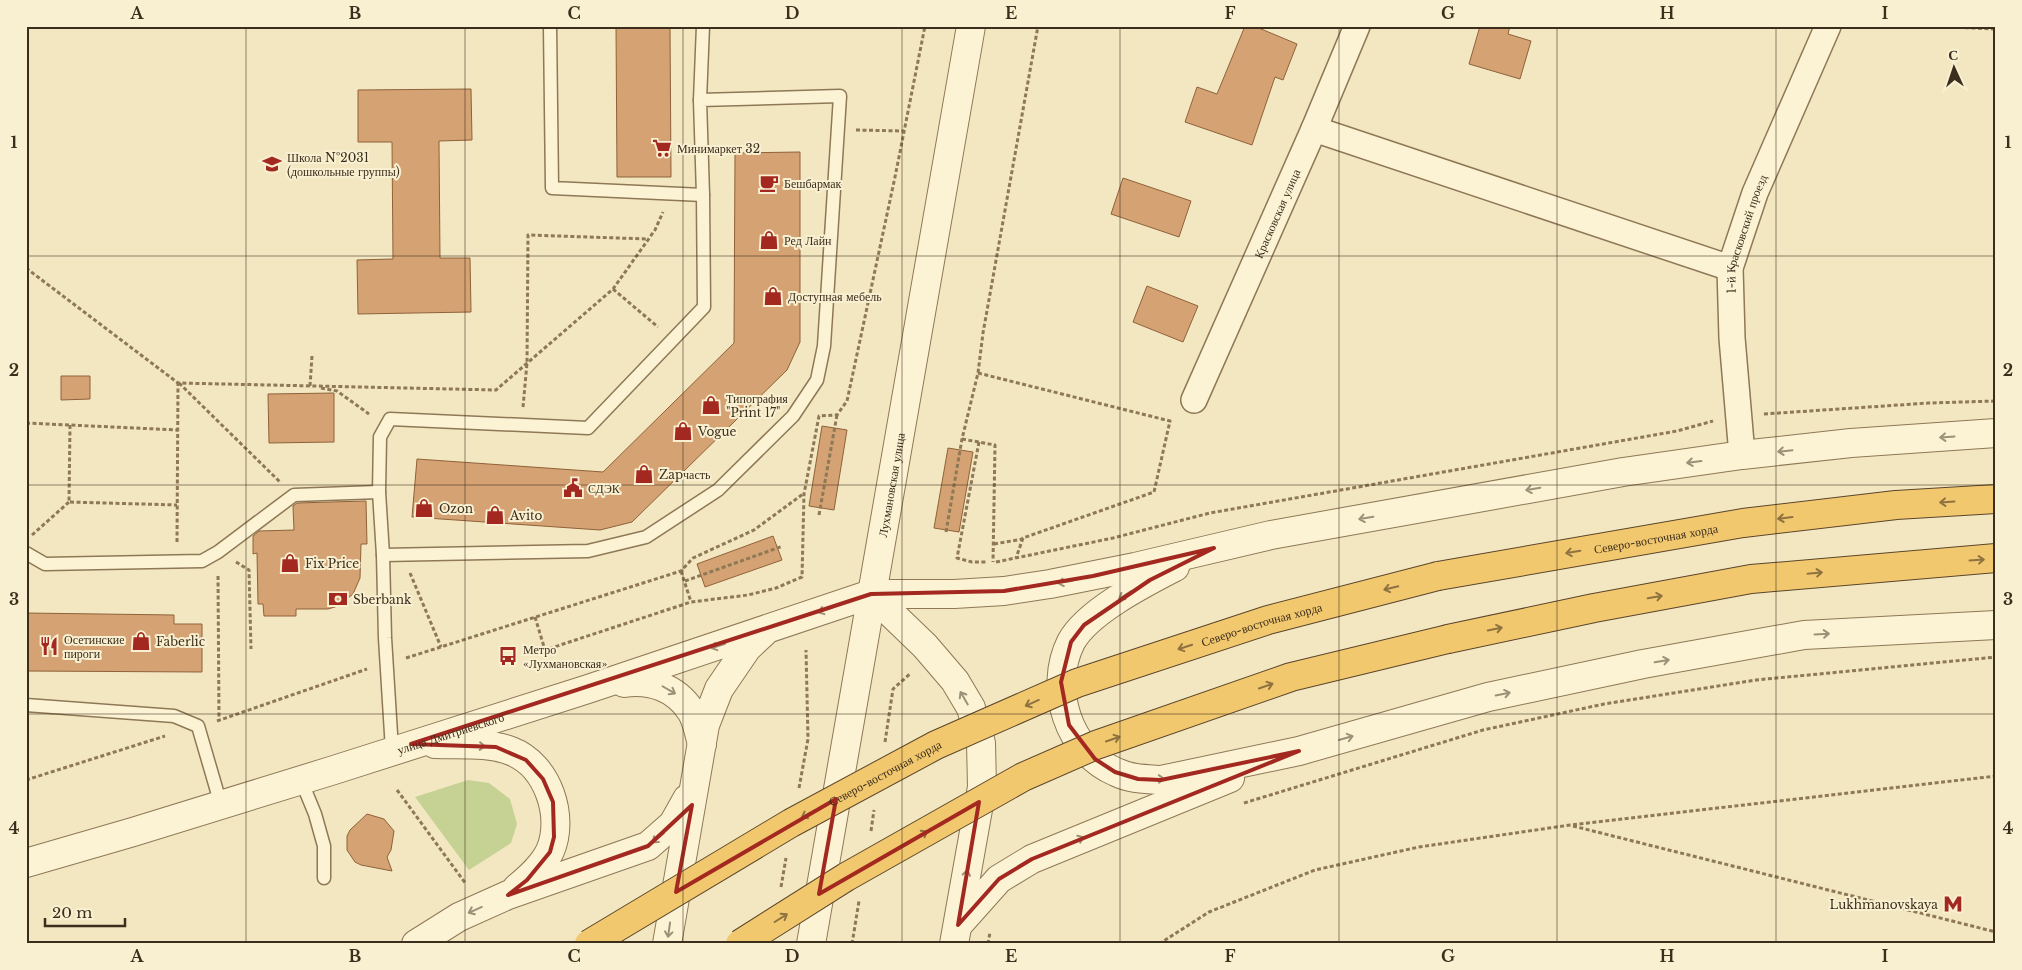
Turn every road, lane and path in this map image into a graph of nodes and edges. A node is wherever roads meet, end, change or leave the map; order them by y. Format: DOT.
graph roads {
  1 [pos="550,26"];
  2 [pos="703,26"];
  3 [pos="925,26"];
  4 [pos="971,26"];
  5 [pos="1038,26"];
  6 [pos="1357,26"];
  7 [pos="1828,26"];
  8 [pos="1926,26"];
  9 [pos="1996,29"];
  10 [pos="700,100"];
  11 [pos="1314,129"];
  12 [pos="838,130"];
  13 [pos="904,131"];
  14 [pos="672,195"];
  15 [pos="703,195"];
  16 [pos="648,239"];
  17 [pos="26,268"];
  18 [pos="1730,268"];
  19 [pos="613,289"];
  20 [pos="673,339"];
  21 [pos="312,356"];
  22 [pos="527,363"];
  23 [pos="978,373"];
  24 [pos="178,383"];
  25 [pos="310,386"];
  26 [pos="1194,400"];
  27 [pos="1996,401"];
  28 [pos="1760,414"];
  29 [pos="837,415"];
  30 [pos="26,423"];
  31 [pos="70,425"];
  32 [pos="522,425"];
  33 [pos="386,426"];
  34 [pos="178,430"];
  35 [pos="1996,433"];
  36 [pos="962,439"];
  37 [pos="978,442"];
  38 [pos="1742,456"];
  39 [pos="378,492"];
  40 [pos="804,494"];
  41 [pos="294,495"];
  42 [pos="1996,499"];
  43 [pos="69,502"];
  44 [pos="177,505"];
  45 [pos="819,516"];
  46 [pos="946,532"];
  47 [pos="1023,538"];
  48 [pos="26,540"];
  49 [pos="994,544"];
  50 [pos="782,546"];
  51 [pos="1214,548"];
  52 [pos="218,552"];
  53 [pos="26,553"];
  54 [pos="383,555"];
  55 [pos="403,556"];
  56 [pos="957,558"];
  57 [pos="1016,558"];
  58 [pos="1996,558"];
  59 [pos="176,561"];
  60 [pos="994,562"];
  61 [pos="681,571"];
  62 [pos="802,577"];
  63 [pos="685,581"];
  64 [pos="805,582"];
  65 [pos="871,594"];
  66 [pos="691,602"];
  67 [pos="535,617"];
  68 [pos="1996,625"];
  69 [pos="764,631"];
  70 [pos="440,646"];
  71 [pos="251,649"];
  72 [pos="1996,656"];
  73 [pos="387,663"];
  74 [pos="588,689"];
  75 [pos="26,705"];
  76 [pos="219,720"];
  77 [pos="198,726"];
  78 [pos="702,744"];
  79 [pos="401,747"];
  80 [pos="1299,751"];
  81 [pos="1996,776"];
  82 [pos="26,780"];
  83 [pos="301,780"];
  84 [pos="696,785"];
  85 [pos="397,790"];
  86 [pos="221,805"];
  87 [pos="1237,806"];
  88 [pos="1570,825"];
  89 [pos="26,862"];
  90 [pos="324,878"];
  91 [pos="467,885"];
  92 [pos="508,895"];
  93 [pos="991,928"];
  94 [pos="1996,932"];
  95 [pos="956,934"];
  96 [pos="416,944"];
  97 [pos="589,944"];
  98 [pos="667,944"];
  99 [pos="740,944"];
  100 [pos="811,944"];
  101 [pos="988,944"];
  102 [pos="1159,944"];
  1 -- 14 [label="lane"];
  2 -- 10 [label="lane"];
  3 -- 13 [label="path"];
  4 -- 65 [label="street, Лухмановская улица"];
  5 -- 23 [label="path"];
  6 -- 11 [label="street, Красковская улица"];
  7 -- 18 [label="street, 1-й Красковский проезд"];
  8 -- 9 [label="path"];
  10 -- 12 [label="lane"];
  10 -- 15 [label="lane"];
  11 -- 18 [label="street"];
  11 -- 26 [label="street, Красковская улица"];
  12 -- 13 [label="path"];
  12 -- 55 [label="lane"];
  13 -- 29 [label="path"];
  14 -- 15 [label="lane"];
  14 -- 16 [label="path"];
  15 -- 20 [label="lane"];
  16 -- 19 [label="path"];
  16 -- 22 [label="path"];
  17 -- 24 [label="path"];
  18 -- 38 [label="street, 1-й Красковский проезд"];
  19 -- 20 [label="path"];
  19 -- 22 [label="path"];
  20 -- 32 [label="lane"];
  21 -- 25 [label="path"];
  22 -- 25 [label="path"];
  22 -- 32 [label="path"];
  23 -- 36 [label="path"];
  23 -- 47 [label="path"];
  24 -- 25 [label="path"];
  24 -- 34 [label="path"];
  24 -- 41 [label="path"];
  25 -- 33 [label="path"];
  27 -- 28 [label="path"];
  29 -- 40 [label="path"];
  29 -- 45 [label="path"];
  30 -- 31 [label="path"];
  31 -- 34 [label="path"];
  31 -- 43 [label="path"];
  32 -- 33 [label="lane"];
  33 -- 39 [label="lane"];
  34 -- 44 [label="path"];
  35 -- 38 [label="street, one-way"];
  36 -- 37 [label="path"];
  36 -- 46 [label="path"];
  37 -- 49 [label="path"];
  37 -- 56 [label="path"];
  38 -- 51 [label="street, one-way"];
  39 -- 41 [label="lane"];
  39 -- 54 [label="lane"];
  40 -- 61 [label="path"];
  40 -- 62 [label="path"];
  41 -- 52 [label="lane"];
  42 -- 97 [label="highway, Северо-восточная хорда, one-way, bridge"];
  43 -- 44 [label="path"];
  43 -- 48 [label="path"];
  44 -- 59 [label="path"];
  47 -- 49 [label="path"];
  47 -- 57 [label="path"];
  49 -- 60 [label="path"];
  50 -- 63 [label="path"];
  51 -- 65 [label="street, улица Дмитриевского, one-way"];
  51 -- 80 [label="street, one-way"];
  52 -- 59 [label="lane"];
  52 -- 71 [label="path"];
  52 -- 76 [label="path"];
  53 -- 59 [label="lane"];
  54 -- 55 [label="lane"];
  54 -- 73 [label="lane"];
  55 -- 70 [label="path"];
  99 -- 58 [label="highway, one-way, bridge"];
  61 -- 63 [label="path"];
  61 -- 67 [label="path"];
  62 -- 64 [label="path"];
  62 -- 66 [label="path"];
  63 -- 66 [label="path"];
  65 -- 69 [label="street, улица Дмитриевского, one-way"];
  95 -- 65 [label="street, one-way"];
  65 -- 100 [label="street, Лухмановская улица"];
  66 -- 67 [label="path"];
  67 -- 70 [label="path"];
  80 -- 68 [label="street, one-way"];
  69 -- 74 [label="street, улица Дмитриевского, one-way"];
  69 -- 78 [label="street"];
  70 -- 73 [label="path"];
  72 -- 87 [label="path"];
  73 -- 76 [label="path"];
  73 -- 79 [label="lane"];
  74 -- 78 [label="street, one-way"];
  74 -- 79 [label="street, улица Дмитриевского"];
  75 -- 77 [label="lane"];
  76 -- 77 [label="path"];
  77 -- 82 [label="path"];
  77 -- 86 [label="lane"];
  78 -- 84 [label="street"];
  79 -- 83 [label="street, улица Дмитриевского"];
  79 -- 92 [label="street, one-way"];
  95 -- 80 [label="street, one-way"];
  81 -- 88 [label="path"];
  83 -- 86 [label="street, улица Дмитриевского"];
  83 -- 90 [label="lane"];
  84 -- 92 [label="street, one-way"];
  84 -- 98 [label="street, one-way"];
  85 -- 91 [label="path"];
  86 -- 89 [label="street, улица Дмитриевского"];
  88 -- 94 [label="path"];
  88 -- 102 [label="path"];
  92 -- 96 [label="street, one-way"];
  93 -- 101 [label="path"];
}
